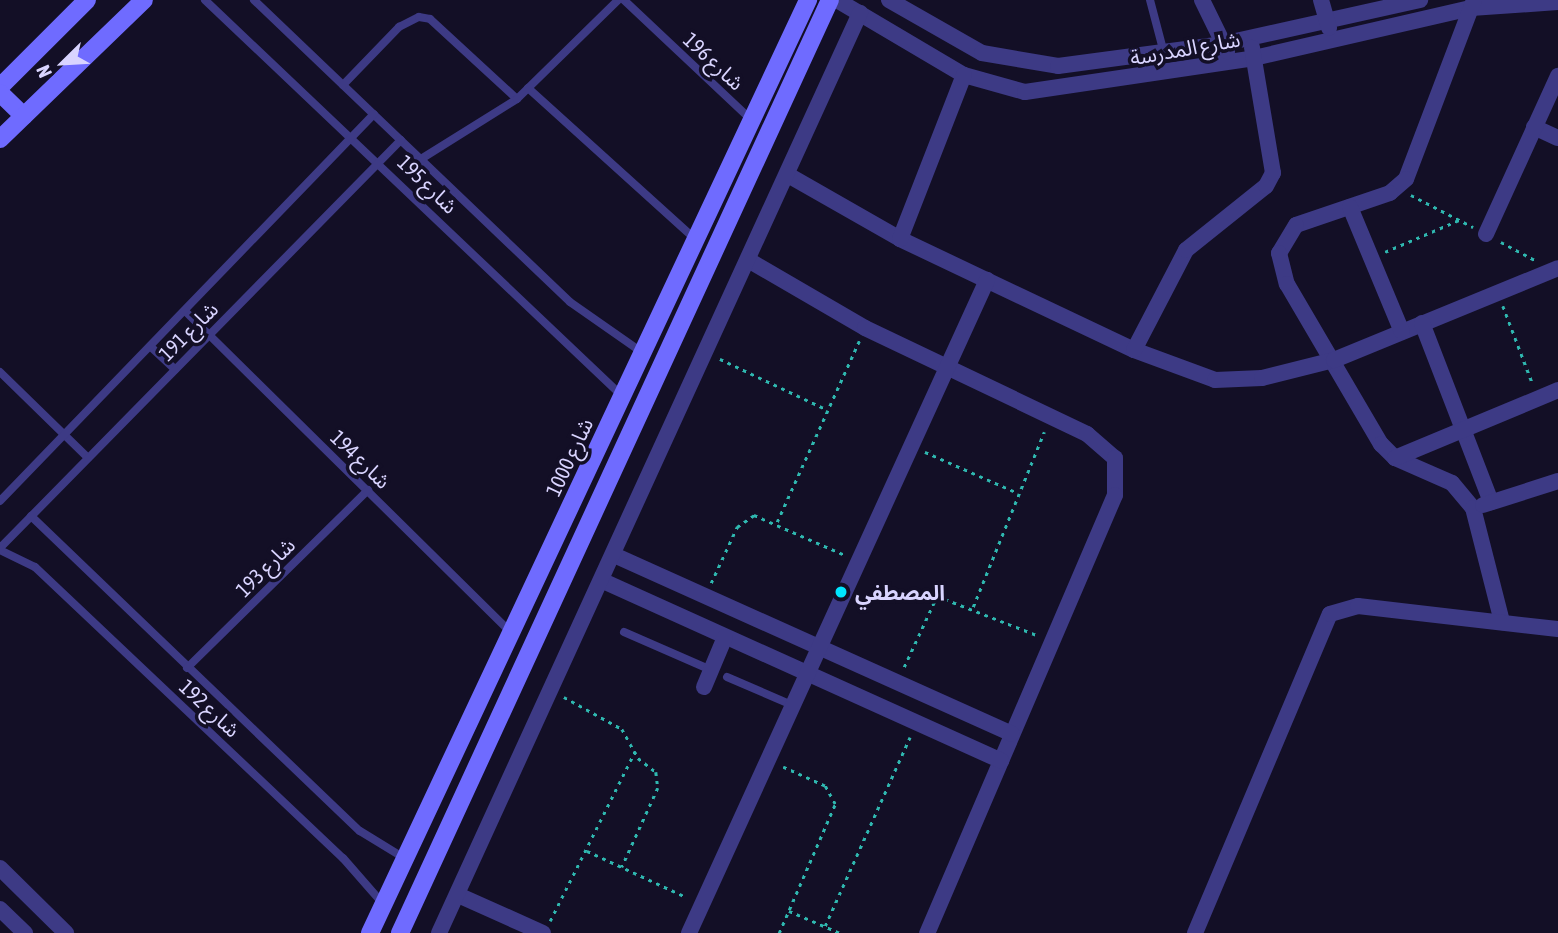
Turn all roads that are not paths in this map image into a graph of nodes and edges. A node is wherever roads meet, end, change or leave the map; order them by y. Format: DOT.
graph roads {
  1 [pos="87,0"];
  2 [pos="144,0"];
  3 [pos="205,0"];
  4 [pos="254,0"];
  5 [pos="618,0"];
  6 [pos="624,0"];
  7 [pos="808,0"];
  8 [pos="830,0"];
  9 [pos="836,0"];
  10 [pos="890,0"];
  11 [pos="1150,0"];
  12 [pos="1202,0"];
  13 [pos="1321,0"];
  14 [pos="1411,1"];
  15 [pos="1525,1"];
  16 [pos="1558,2"];
  17 [pos="1473,4"];
  18 [pos="860,13"];
  19 [pos="1327,21"];
  20 [pos="1412,22"];
  21 [pos="1250,38"];
  22 [pos="1332,40"];
  23 [pos="1222,44"];
  24 [pos="1164,53"];
  25 [pos="1254,58"];
  26 [pos="1234,61"];
  27 [pos="964,75"];
  28 [pos="1558,76"];
  29 [pos="343,85"];
  30 [pos="0,87"];
  31 [pos="528,88"];
  32 [pos="0,93"];
  33 [pos="517,99"];
  34 [pos="374,114"];
  35 [pos="24,116"];
  36 [pos="749,118"];
  37 [pos="1534,127"];
  38 [pos="352,137"];
  39 [pos="1558,138"];
  40 [pos="0,139"];
  41 [pos="401,140"];
  42 [pos="421,159"];
  43 [pos="379,162"];
  44 [pos="788,175"];
  45 [pos="1350,207"];
  46 [pos="1486,234"];
  47 [pos="694,238"];
  48 [pos="900,239"];
  49 [pos="750,261"];
  50 [pos="1558,268"];
  51 [pos="987,280"];
  52 [pos="185,311"];
  53 [pos="1422,323"];
  54 [pos="1402,332"];
  55 [pos="209,335"];
  56 [pos="151,347"];
  57 [pos="1134,350"];
  58 [pos="643,353"];
  59 [pos="1334,360"];
  60 [pos="945,366"];
  61 [pos="175,369"];
  62 [pos="0,372"];
  63 [pos="1558,390"];
  64 [pos="623,397"];
  65 [pos="1463,429"];
  66 [pos="65,435"];
  67 [pos="89,457"];
  68 [pos="1395,458"];
  69 [pos="1558,481"];
  70 [pos="368,490"];
  71 [pos="0,501"];
  72 [pos="1491,502"];
  73 [pos="1474,508"];
  74 [pos="31,516"];
  75 [pos="0,549"];
  76 [pos="614,555"];
  77 [pos="603,581"];
  78 [pos="704,599"];
  79 [pos="693,622"];
  80 [pos="1502,622"];
  81 [pos="1558,629"];
  82 [pos="511,632"];
  83 [pos="624,632"];
  84 [pos="725,637"];
  85 [pos="817,648"];
  86 [pos="187,668"];
  87 [pos="719,674"];
  88 [pos="805,676"];
  89 [pos="704,687"];
  90 [pos="792,705"];
  91 [pos="1013,734"];
  92 [pos="1000,761"];
  93 [pos="407,859"];
  94 [pos="0,868"];
  95 [pos="458,895"];
  96 [pos="35,903"];
  97 [pos="385,906"];
  98 [pos="0,909"];
  99 [pos="21,929"];
  100 [pos="66,933"];
  101 [pos="370,933"];
  102 [pos="400,933"];
  103 [pos="439,933"];
  104 [pos="544,933"];
  105 [pos="689,933"];
  106 [pos="927,933"];
  107 [pos="1195,933"];
  1 -- 30 [label="street"];
  2 -- 35 [label="street"];
  3 -- 38 [label="lane, شارع 195"];
  4 -- 29 [label="lane, شارع 195"];
  5 -- 31 [label="lane"];
  6 -- 36 [label="lane, شارع 196"];
  7 -- 36 [label="street, شارع 1000"];
  8 -- 102 [label="street"];
  9 -- 18 [label="street, شارع المدرسة"];
  10 -- 24 [label="street, شارع المدرسة"];
  11 -- 24 [label="lane"];
  12 -- 23 [label="street"];
  13 -- 19 [label="street"];
  14 -- 19 [label="street, شارع المدرسة"];
  14 -- 20 [label="street"];
  15 -- 16 [label="street, شارع المدرسة"];
  15 -- 17 [label="street, شارع المدرسة"];
  17 -- 20 [label="street, شارع المدرسة"];
  17 -- 45 [label="street"];
  18 -- 27 [label="street, شارع المدرسة"];
  18 -- 44 [label="street"];
  19 -- 21 [label="street, شارع المدرسة"];
  19 -- 22 [label="street"];
  20 -- 22 [label="street, شارع المدرسة"];
  21 -- 23 [label="street, شارع المدرسة"];
  21 -- 25 [label="street"];
  22 -- 25 [label="street, شارع المدرسة"];
  23 -- 24 [label="street, شارع المدرسة"];
  23 -- 26 [label="street"];
  25 -- 26 [label="street, شارع المدرسة"];
  25 -- 57 [label="street"];
  26 -- 27 [label="street, شارع المدرسة"];
  27 -- 48 [label="street"];
  28 -- 37 [label="street"];
  29 -- 33 [label="lane"];
  29 -- 34 [label="lane, شارع 195"];
  31 -- 33 [label="lane"];
  31 -- 47 [label="lane"];
  32 -- 35 [label="street"];
  33 -- 42 [label="lane"];
  34 -- 38 [label="lane, شارع 191"];
  34 -- 41 [label="lane, شارع 195"];
  35 -- 40 [label="street"];
  36 -- 47 [label="street, شارع 1000"];
  37 -- 39 [label="street"];
  37 -- 46 [label="street"];
  38 -- 43 [label="lane, شارع 195"];
  38 -- 52 [label="lane, شارع 191"];
  41 -- 42 [label="lane, شارع 195"];
  41 -- 43 [label="lane, شارع 191"];
  42 -- 58 [label="lane, شارع 195"];
  43 -- 55 [label="lane, شارع 191"];
  43 -- 64 [label="lane, شارع 195"];
  44 -- 48 [label="street"];
  44 -- 49 [label="street"];
  45 -- 54 [label="street"];
  45 -- 59 [label="street"];
  47 -- 58 [label="street, شارع 1000"];
  48 -- 51 [label="street"];
  49 -- 60 [label="street"];
  49 -- 76 [label="street"];
  50 -- 53 [label="street"];
  51 -- 57 [label="street"];
  51 -- 60 [label="street"];
  52 -- 55 [label="lane, شارع 194"];
  52 -- 56 [label="lane, شارع 191"];
  53 -- 54 [label="street"];
  53 -- 65 [label="street"];
  54 -- 59 [label="street"];
  55 -- 61 [label="lane, شارع 191"];
  55 -- 70 [label="lane, شارع 194"];
  56 -- 61 [label="lane"];
  56 -- 66 [label="lane, شارع 191"];
  57 -- 59 [label="street"];
  58 -- 64 [label="street, شارع 1000"];
  59 -- 68 [label="street"];
  60 -- 85 [label="street"];
  60 -- 91 [label="street"];
  61 -- 67 [label="lane, شارع 191"];
  62 -- 66 [label="lane"];
  63 -- 65 [label="street"];
  64 -- 82 [label="street, شارع 1000"];
  65 -- 68 [label="street"];
  65 -- 72 [label="street"];
  66 -- 67 [label="lane"];
  66 -- 71 [label="lane, شارع 191"];
  67 -- 74 [label="lane, شارع 191"];
  68 -- 73 [label="street"];
  69 -- 72 [label="street"];
  70 -- 82 [label="lane, شارع 194"];
  70 -- 86 [label="lane, شارع 193"];
  72 -- 73 [label="street"];
  73 -- 80 [label="street"];
  74 -- 75 [label="lane, شارع 191"];
  74 -- 86 [label="lane, شارع 192"];
  75 -- 97 [label="lane, شارع 192"];
  76 -- 77 [label="street"];
  76 -- 78 [label="street"];
  77 -- 79 [label="street"];
  77 -- 95 [label="street"];
  78 -- 79 [label="street"];
  78 -- 85 [label="street"];
  79 -- 84 [label="street"];
  80 -- 81 [label="street"];
  80 -- 107 [label="street"];
  82 -- 93 [label="street, شارع 1000"];
  83 -- 87 [label="lane"];
  84 -- 87 [label="street"];
  84 -- 88 [label="street"];
  85 -- 88 [label="street"];
  85 -- 91 [label="street"];
  86 -- 93 [label="lane, شارع 192"];
  87 -- 89 [label="street"];
  87 -- 90 [label="lane"];
  88 -- 90 [label="street"];
  88 -- 92 [label="street"];
  90 -- 105 [label="street"];
  91 -- 92 [label="street"];
  92 -- 106 [label="street"];
  93 -- 97 [label="street, شارع 1000"];
  94 -- 96 [label="street"];
  95 -- 103 [label="street"];
  95 -- 104 [label="street"];
  96 -- 99 [label="street"];
  96 -- 100 [label="street"];
  97 -- 101 [label="street, شارع 1000"];
  98 -- 99 [label="street"];
}
